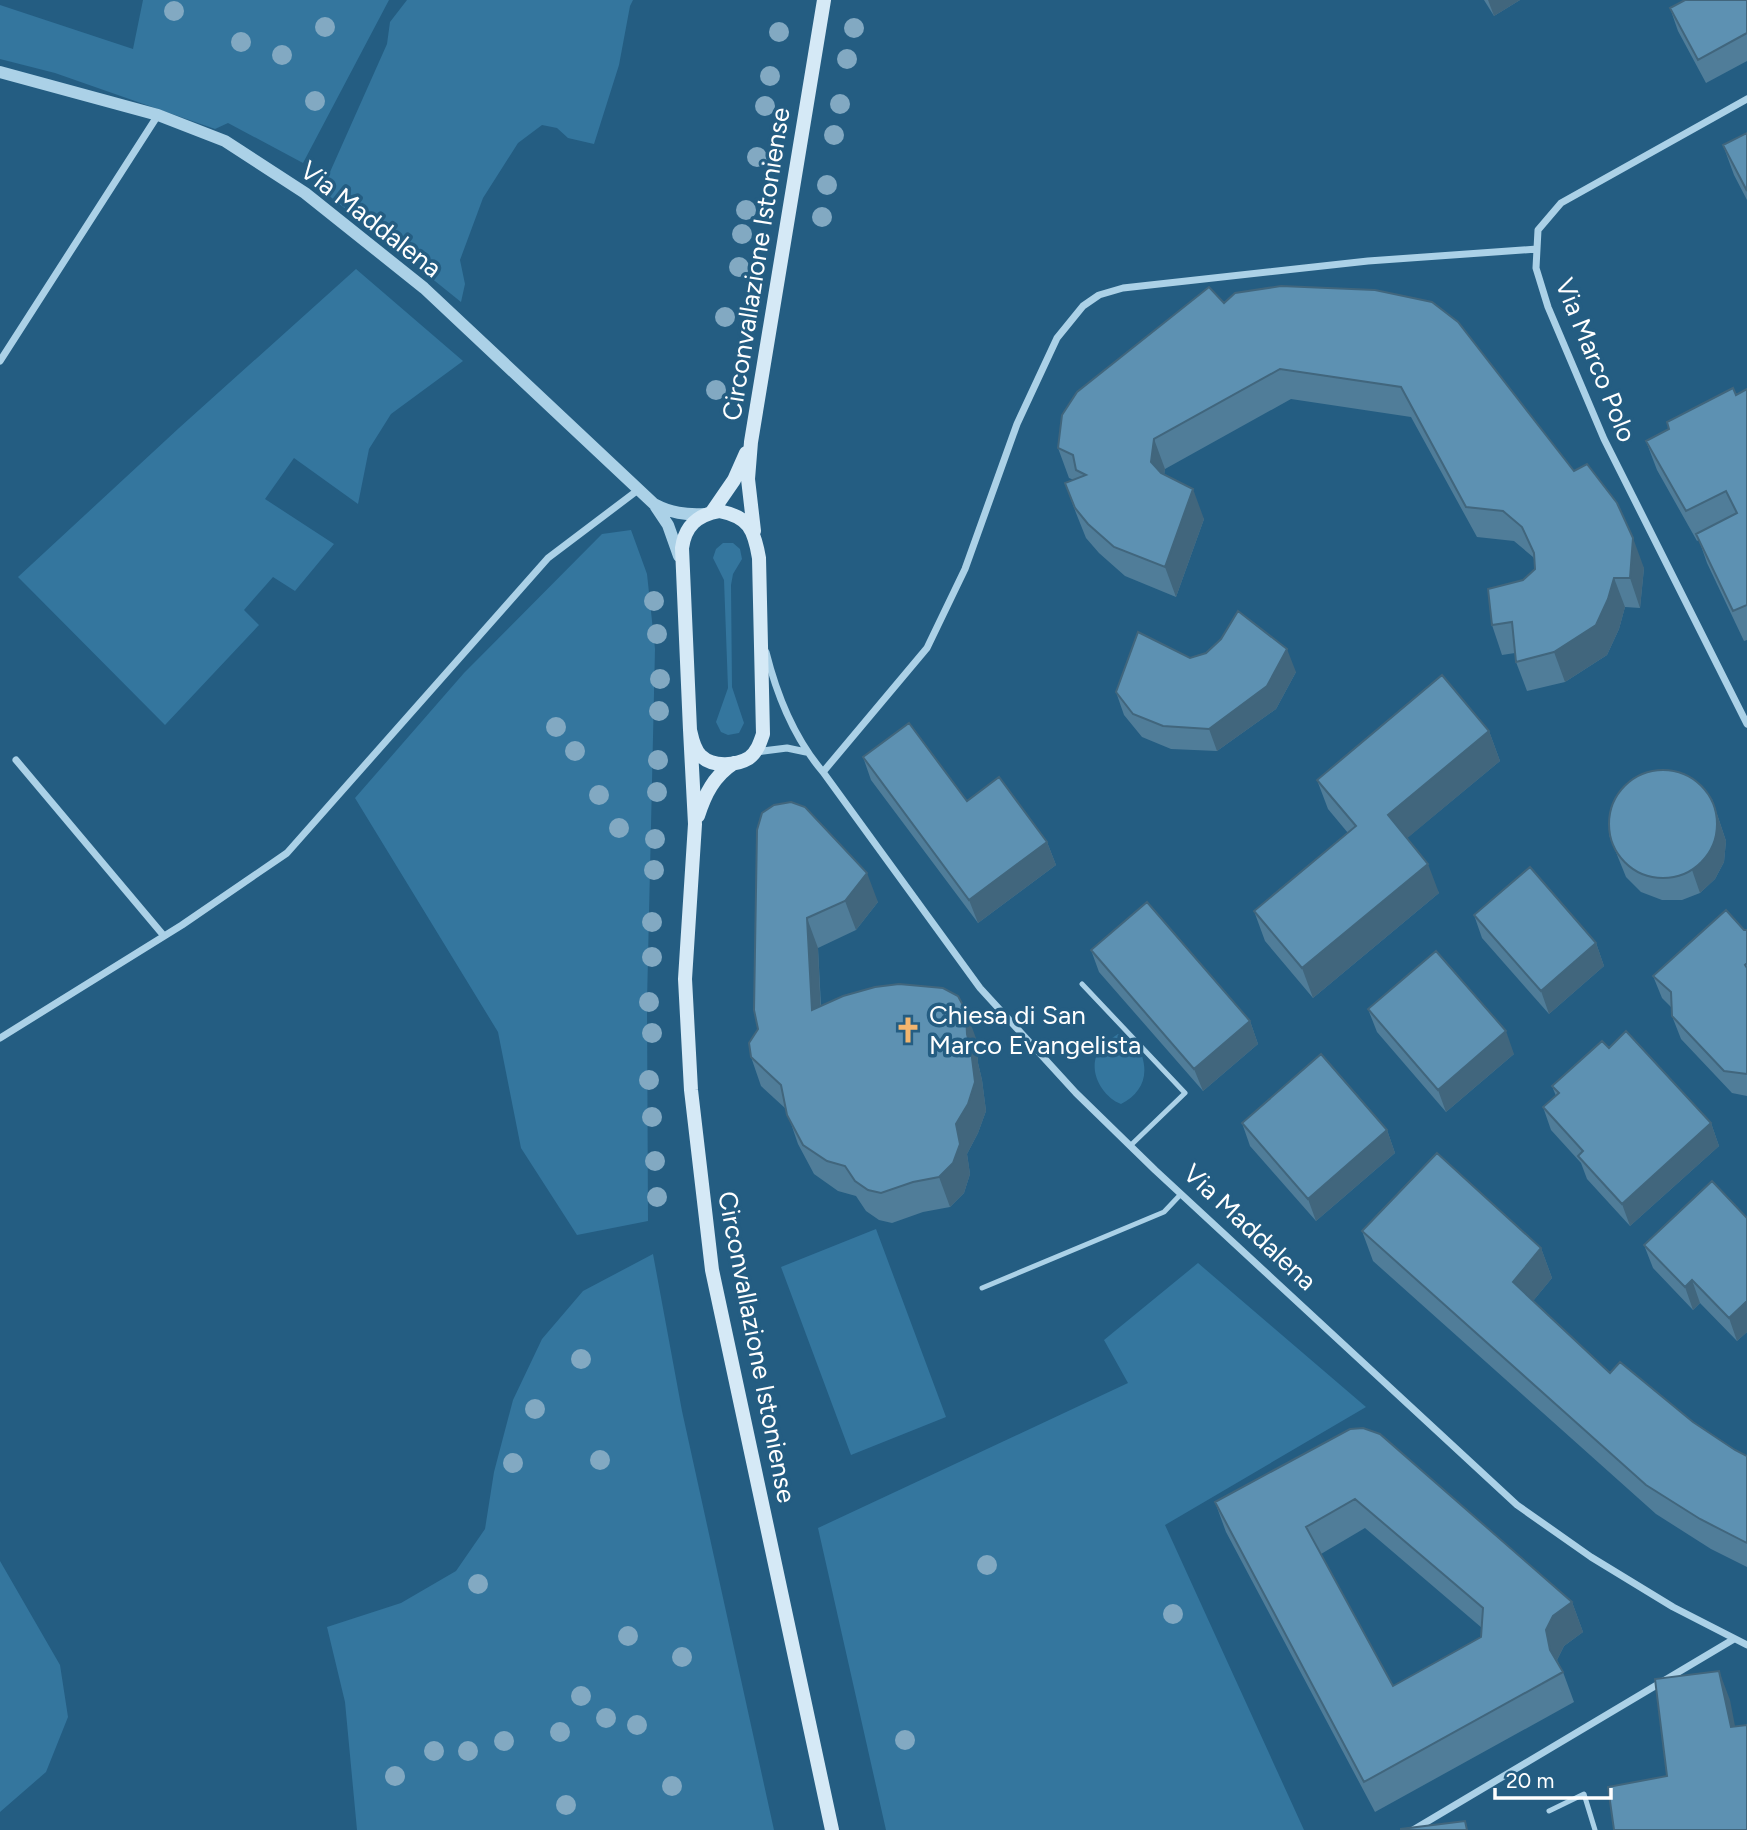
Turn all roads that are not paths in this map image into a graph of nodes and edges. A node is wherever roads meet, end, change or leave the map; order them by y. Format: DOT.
graph roads {
  1 [pos="824,0"];
  2 [pos="0,72"];
  3 [pos="1747,99"];
  4 [pos="158,115"];
  5 [pos="1538,249"];
  6 [pos="0,360"];
  7 [pos="751,442"];
  8 [pos="638,490"];
  9 [pos="654,504"];
  10 [pos="709,513"];
  11 [pos="755,536"];
  12 [pos="682,567"];
  13 [pos="761,632"];
  14 [pos="1747,724"];
  15 [pos="690,730"];
  16 [pos="755,752"];
  17 [pos="806,752"];
  18 [pos="16,760"];
  19 [pos="734,764"];
  20 [pos="823,772"];
  21 [pos="695,824"];
  22 [pos="164,936"];
  23 [pos="1082,984"];
  24 [pos="0,1038"];
  25 [pos="1130,1146"];
  26 [pos="1181,1194"];
  27 [pos="982,1288"];
  28 [pos="1734,1639"];
  29 [pos="1747,1644"];
  30 [pos="1549,1811"];
  31 [pos="832,1830"];
  32 [pos="1413,1830"];
  33 [pos="1595,1830"];
  1 -- 7 [label="main road, Circonvallazione Istoniense"];
  2 -- 4 [label="street, Via Maddalena"];
  3 -- 5 [label="street, Via Marco Polo"];
  4 -- 6 [label="street"];
  4 -- 8 [label="street, Via Maddalena"];
  5 -- 14 [label="street, Via Marco Polo"];
  5 -- 20 [label="street"];
  7 -- 10 [label="main road"];
  7 -- 11 [label="main road, Circonvallazione Istoniense"];
  8 -- 9 [label="street, Via Maddalena"];
  8 -- 22 [label="street"];
  9 -- 10 [label="street, Via Maddalena"];
  9 -- 12 [label="street, Via Maddalena"];
  10 -- 11 [label="main road"];
  10 -- 12 [label="main road"];
  11 -- 13 [label="main road, Circonvallazione Istoniense"];
  12 -- 15 [label="main road"];
  13 -- 16 [label="main road, Circonvallazione Istoniense"];
  13 -- 17 [label="street, Via Maddalena"];
  15 -- 19 [label="main road"];
  15 -- 21 [label="main road"];
  16 -- 17 [label="street"];
  16 -- 19 [label="main road"];
  17 -- 20 [label="street, Via Maddalena"];
  18 -- 22 [label="street"];
  19 -- 21 [label="main road"];
  20 -- 25 [label="street, Via Maddalena"];
  21 -- 31 [label="main road, Circonvallazione Istoniense"];
  22 -- 24 [label="street"];
  23 -- 25 [label="lane"];
  25 -- 26 [label="street, Via Maddalena"];
  26 -- 27 [label="lane"];
  26 -- 28 [label="street, Via Maddalena"];
  28 -- 29 [label="street, Via Maddalena"];
  28 -- 32 [label="street"];
  30 -- 33 [label="lane"];
}
